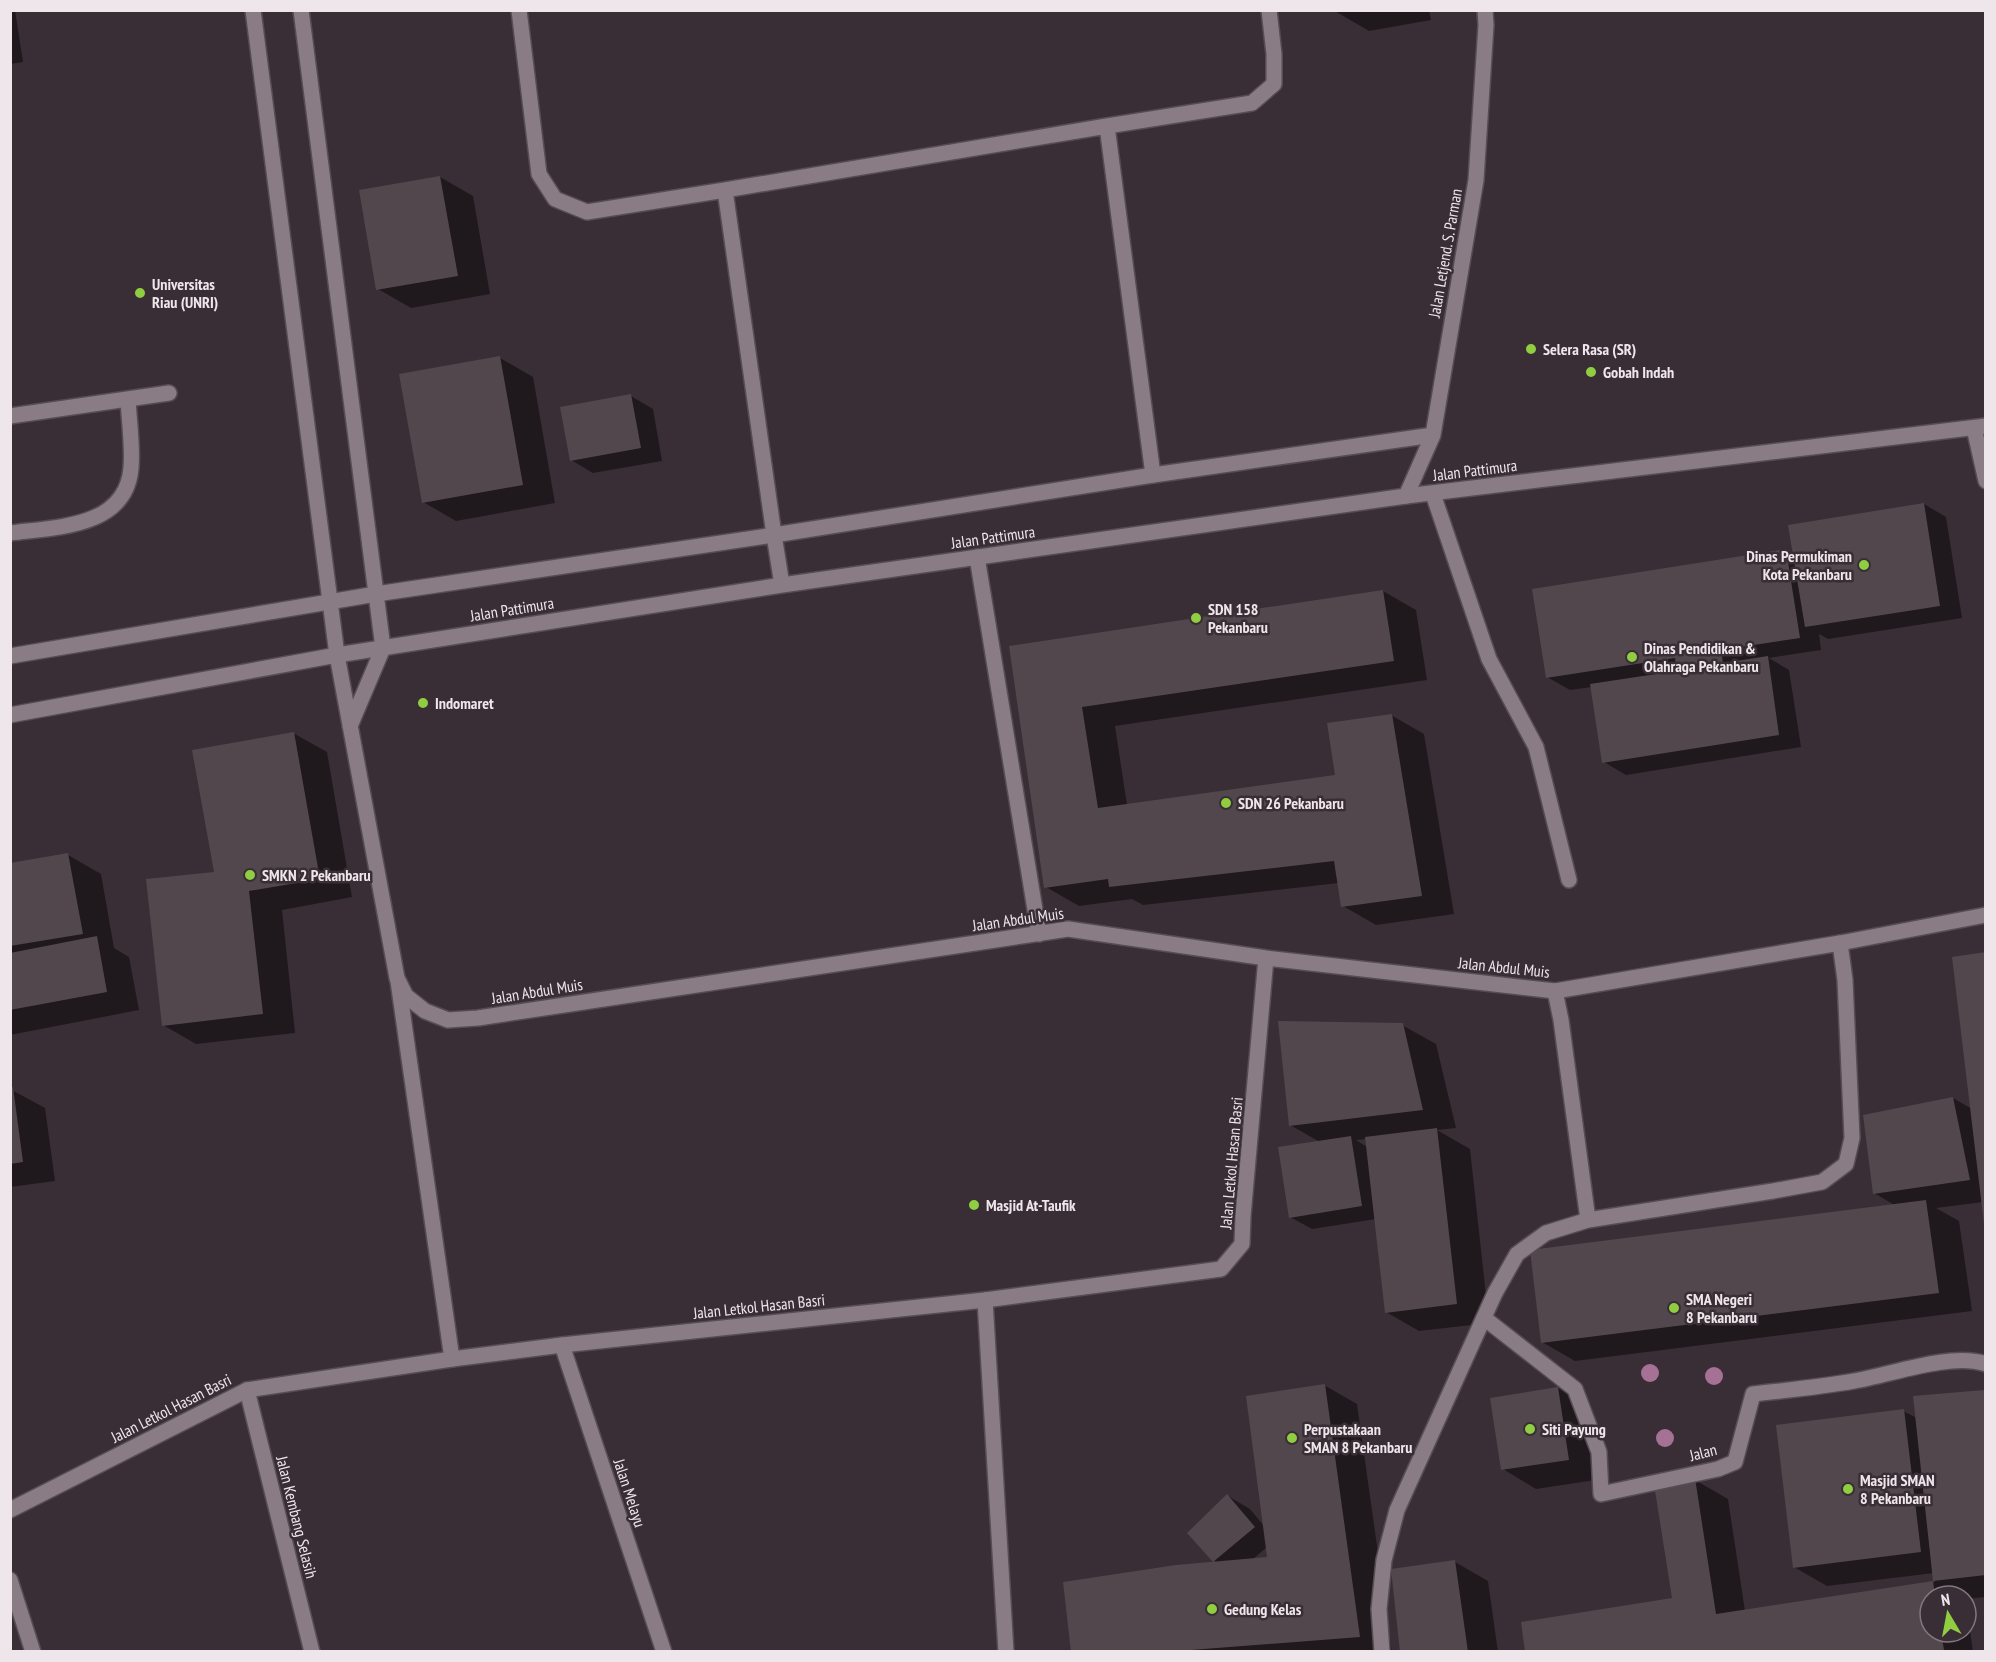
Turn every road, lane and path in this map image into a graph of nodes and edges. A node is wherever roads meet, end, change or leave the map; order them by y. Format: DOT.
graph roads {
  1 [pos="253,10"];
  2 [pos="301,10"];
  3 [pos="519,10"];
  4 [pos="1269,10"];
  5 [pos="1485,10"];
  6 [pos="1107,126"];
  7 [pos="725,190"];
  8 [pos="169,393"];
  9 [pos="128,399"];
  10 [pos="10,416"];
  11 [pos="1980,427"];
  12 [pos="1432,435"];
  13 [pos="1153,475"];
  14 [pos="1986,481"];
  15 [pos="1432,494"];
  16 [pos="1406,496"];
  17 [pos="10,533"];
  18 [pos="774,535"];
  19 [pos="977,557"];
  20 [pos="782,585"];
  21 [pos="376,594"];
  22 [pos="329,602"];
  23 [pos="383,648"];
  24 [pos="336,655"];
  25 [pos="10,656"];
  26 [pos="10,715"];
  27 [pos="350,726"];
  28 [pos="1569,880"];
  29 [pos="1986,915"];
  30 [pos="1039,934"];
  31 [pos="1840,944"];
  32 [pos="1266,958"];
  33 [pos="397,978"];
  34 [pos="1555,991"];
  35 [pos="1588,1220"];
  36 [pos="985,1300"];
  37 [pos="1484,1318"];
  38 [pos="562,1345"];
  39 [pos="452,1359"];
  40 [pos="1986,1364"];
  41 [pos="247,1390"];
  42 [pos="10,1509"];
  43 [pos="10,1580"];
  44 [pos="33,1652"];
  45 [pos="312,1652"];
  46 [pos="663,1652"];
  47 [pos="1006,1652"];
  48 [pos="1382,1652"];
  1 -- 22 [label="street, Jalan Abdul Muis"];
  2 -- 21 [label="street"];
  3 -- 7 [label="street"];
  4 -- 6 [label="street"];
  5 -- 12 [label="street, Jalan Letjend. S. Parman"];
  6 -- 7 [label="street"];
  6 -- 13 [label="street"];
  7 -- 18 [label="street"];
  8 -- 9 [label="street"];
  9 -- 10 [label="street"];
  9 -- 17 [label="street"];
  11 -- 14 [label="street"];
  11 -- 15 [label="street, Jalan Pattimura"];
  12 -- 13 [label="street"];
  12 -- 16 [label="street, Jalan Letjend. S. Parman"];
  13 -- 18 [label="street"];
  15 -- 16 [label="street, Jalan Pattimura"];
  15 -- 28 [label="street"];
  16 -- 19 [label="street, Jalan Pattimura"];
  18 -- 20 [label="street"];
  18 -- 21 [label="street"];
  19 -- 20 [label="street, Jalan Pattimura"];
  19 -- 30 [label="street"];
  20 -- 23 [label="street, Jalan Pattimura"];
  21 -- 22 [label="street"];
  21 -- 23 [label="street"];
  22 -- 24 [label="street, Jalan Abdul Muis"];
  22 -- 25 [label="street"];
  23 -- 24 [label="street, Jalan Pattimura"];
  23 -- 27 [label="street"];
  24 -- 26 [label="street, Jalan Pattimura"];
  24 -- 27 [label="street, Jalan Abdul Muis"];
  27 -- 33 [label="street, Jalan Abdul Muis"];
  29 -- 31 [label="street, Jalan Abdul Muis"];
  30 -- 32 [label="street, Jalan Abdul Muis"];
  30 -- 33 [label="street, Jalan Abdul Muis"];
  31 -- 34 [label="street, Jalan Abdul Muis"];
  31 -- 35 [label="street"];
  32 -- 34 [label="street, Jalan Abdul Muis"];
  32 -- 36 [label="street, Jalan Letkol Hasan Basri"];
  33 -- 39 [label="street"];
  34 -- 35 [label="street"];
  35 -- 37 [label="street"];
  36 -- 38 [label="street, Jalan Letkol Hasan Basri"];
  36 -- 47 [label="street"];
  37 -- 40 [label="street, Jalan"];
  37 -- 48 [label="street"];
  38 -- 39 [label="street, Jalan Letkol Hasan Basri"];
  38 -- 46 [label="street, Jalan Melayu"];
  39 -- 41 [label="street, Jalan Letkol Hasan Basri"];
  41 -- 42 [label="street, Jalan Letkol Hasan Basri"];
  41 -- 45 [label="street, Jalan Kembang Selasih"];
  43 -- 44 [label="street"];
}
